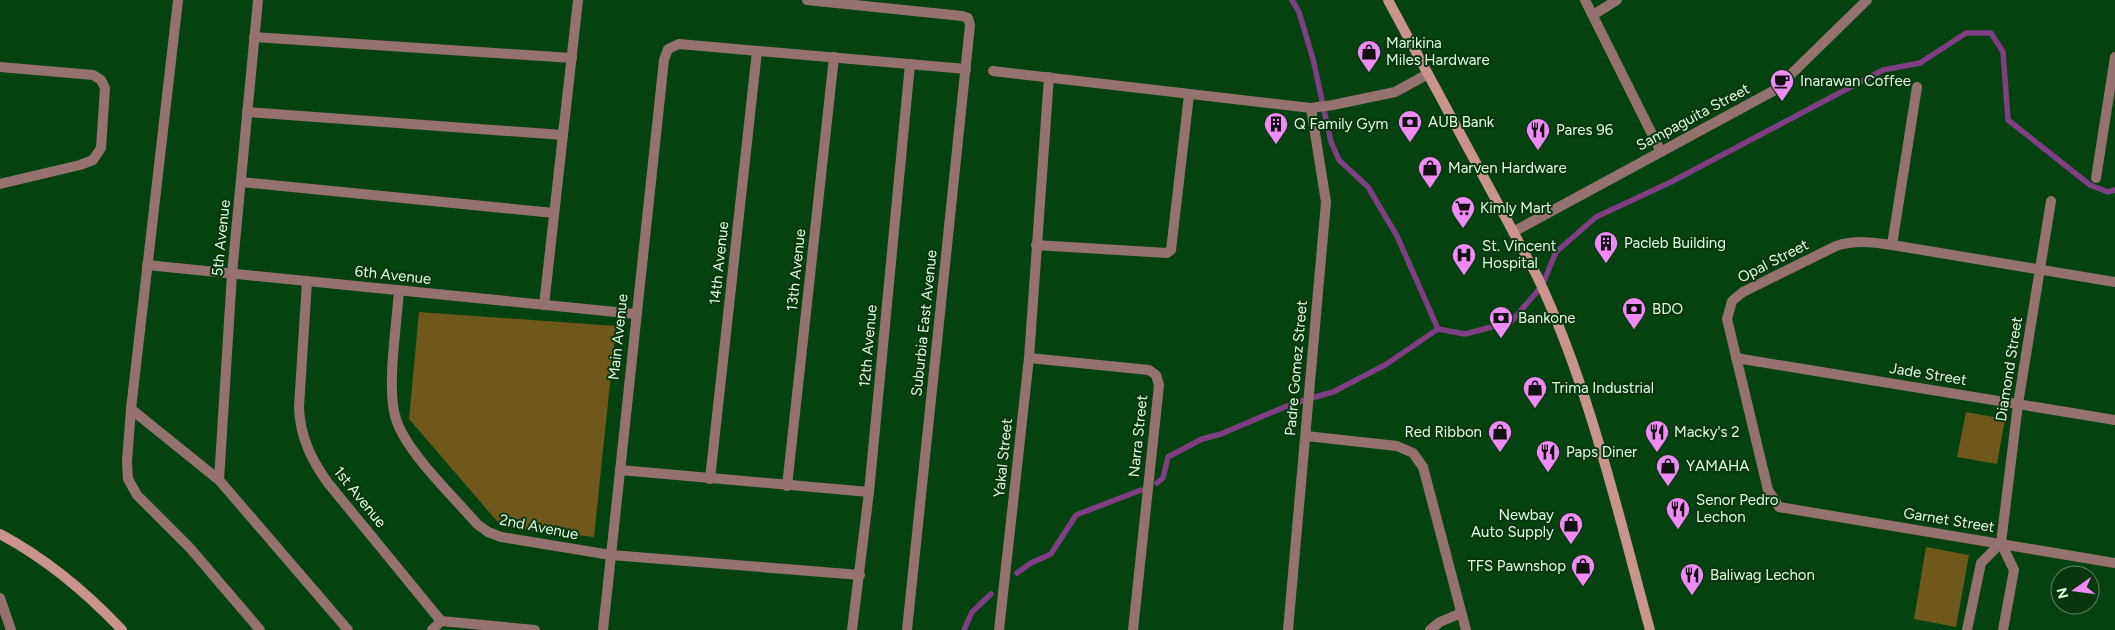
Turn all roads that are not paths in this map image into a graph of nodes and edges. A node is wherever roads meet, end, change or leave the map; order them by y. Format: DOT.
graph roads {
  1 [pos="178,0"];
  2 [pos="258,0"];
  3 [pos="578,0"];
  4 [pos="807,0"];
  5 [pos="1388,0"];
  6 [pos="1585,0"];
  7 [pos="1617,0"];
  8 [pos="1867,0"];
  9 [pos="1593,15"];
  10 [pos="254,37"];
  11 [pos="757,50"];
  12 [pos="834,57"];
  13 [pos="2115,57"];
  14 [pos="572,58"];
  15 [pos="910,64"];
  16 [pos="0,67"];
  17 [pos="966,69"];
  18 [pos="993,71"];
  19 [pos="1428,74"];
  20 [pos="1049,77"];
  21 [pos="1917,87"];
  22 [pos="1189,95"];
  23 [pos="1315,108"];
  24 [pos="247,112"];
  25 [pos="563,135"];
  26 [pos="1661,152"];
  27 [pos="2096,178"];
  28 [pos="241,182"];
  29 [pos="0,184"];
  30 [pos="2051,201"];
  31 [pos="554,213"];
  32 [pos="1513,232"];
  33 [pos="1892,245"];
  34 [pos="1036,246"];
  35 [pos="147,265"];
  36 [pos="2040,270"];
  37 [pos="232,274"];
  38 [pos="307,281"];
  39 [pos="2115,282"];
  40 [pos="399,290"];
  41 [pos="544,305"];
  42 [pos="636,314"];
  43 [pos="1029,358"];
  44 [pos="1736,358"];
  45 [pos="2018,404"];
  46 [pos="132,409"];
  47 [pos="2115,420"];
  48 [pos="1306,436"];
  49 [pos="620,470"];
  50 [pos="710,479"];
  51 [pos="219,480"];
  52 [pos="787,486"];
  53 [pos="869,492"];
  54 [pos="1779,507"];
  55 [pos="0,534"];
  56 [pos="2001,543"];
  57 [pos="611,555"];
  58 [pos="2115,562"];
  59 [pos="860,575"];
  60 [pos="0,598"];
  61 [pos="1461,613"];
  62 [pos="441,621"];
  63 [pos="11,630"];
  64 [pos="122,630"];
  65 [pos="260,630"];
  66 [pos="348,630"];
  67 [pos="432,630"];
  68 [pos="535,630"];
  69 [pos="603,630"];
  70 [pos="852,630"];
  71 [pos="907,630"];
  72 [pos="998,630"];
  73 [pos="1133,630"];
  74 [pos="1288,630"];
  75 [pos="1430,630"];
  76 [pos="1466,630"];
  77 [pos="1650,630"];
  78 [pos="1967,630"];
  79 [pos="2003,630"];
  1 -- 35 [label="street"];
  2 -- 10 [label="street, 5th Avenue"];
  3 -- 14 [label="street"];
  4 -- 17 [label="street, Suburbia East Avenue"];
  5 -- 19 [label="main road"];
  6 -- 9 [label="street"];
  7 -- 9 [label="street"];
  8 -- 26 [label="street, Sampaguita Street"];
  9 -- 26 [label="street"];
  10 -- 14 [label="street"];
  10 -- 24 [label="street, 5th Avenue"];
  11 -- 12 [label="street"];
  11 -- 42 [label="street, Main Avenue"];
  11 -- 50 [label="street, 14th Avenue"];
  12 -- 15 [label="street"];
  12 -- 52 [label="street, 13th Avenue"];
  13 -- 27 [label="street"];
  14 -- 25 [label="street"];
  15 -- 17 [label="street"];
  15 -- 53 [label="street, 12th Avenue"];
  16 -- 29 [label="street"];
  17 -- 71 [label="street, Suburbia East Avenue"];
  18 -- 20 [label="street"];
  19 -- 23 [label="street"];
  19 -- 32 [label="main road"];
  20 -- 22 [label="street"];
  20 -- 34 [label="street, Yakal Street"];
  21 -- 33 [label="street"];
  22 -- 23 [label="street"];
  22 -- 34 [label="street"];
  23 -- 48 [label="street, Padre Gomez Street"];
  24 -- 25 [label="street"];
  24 -- 28 [label="street, 5th Avenue"];
  25 -- 31 [label="street"];
  26 -- 32 [label="street, Sampaguita Street"];
  28 -- 31 [label="street"];
  28 -- 37 [label="street, 5th Avenue"];
  30 -- 36 [label="street, Diamond Street"];
  31 -- 41 [label="street"];
  32 -- 77 [label="main road"];
  33 -- 36 [label="street, Opal Street"];
  33 -- 44 [label="street, Opal Street"];
  34 -- 43 [label="street, Yakal Street"];
  35 -- 37 [label="street, 6th Avenue"];
  35 -- 46 [label="street"];
  36 -- 39 [label="street, Opal Street"];
  36 -- 45 [label="street, Diamond Street"];
  37 -- 38 [label="street, 6th Avenue"];
  37 -- 51 [label="street, 5th Avenue"];
  38 -- 40 [label="street, 6th Avenue"];
  38 -- 62 [label="street, 1st Avenue"];
  40 -- 41 [label="street, 6th Avenue"];
  40 -- 57 [label="street, 2nd Avenue"];
  41 -- 42 [label="street, 6th Avenue"];
  42 -- 49 [label="street, Main Avenue"];
  43 -- 72 [label="street, Yakal Street"];
  43 -- 73 [label="street, Narra Street"];
  44 -- 45 [label="street, Jade Street"];
  44 -- 54 [label="street, Opal Street"];
  45 -- 47 [label="street, Jade Street"];
  45 -- 56 [label="street, Diamond Street"];
  46 -- 51 [label="street"];
  46 -- 65 [label="street"];
  48 -- 61 [label="street"];
  48 -- 74 [label="street, Padre Gomez Street"];
  49 -- 50 [label="street"];
  49 -- 57 [label="street, Main Avenue"];
  50 -- 52 [label="street"];
  51 -- 66 [label="street"];
  52 -- 53 [label="street"];
  53 -- 59 [label="street, 12th Avenue"];
  54 -- 56 [label="street, Garnet Street"];
  55 -- 64 [label="main road"];
  56 -- 58 [label="street, Garnet Street"];
  56 -- 78 [label="street"];
  56 -- 79 [label="street"];
  57 -- 59 [label="street, 2nd Avenue"];
  57 -- 69 [label="street, Main Avenue"];
  59 -- 70 [label="street, 12th Avenue"];
  60 -- 63 [label="street"];
  61 -- 75 [label="street"];
  61 -- 76 [label="street"];
  62 -- 67 [label="street"];
  62 -- 68 [label="street"];
}
